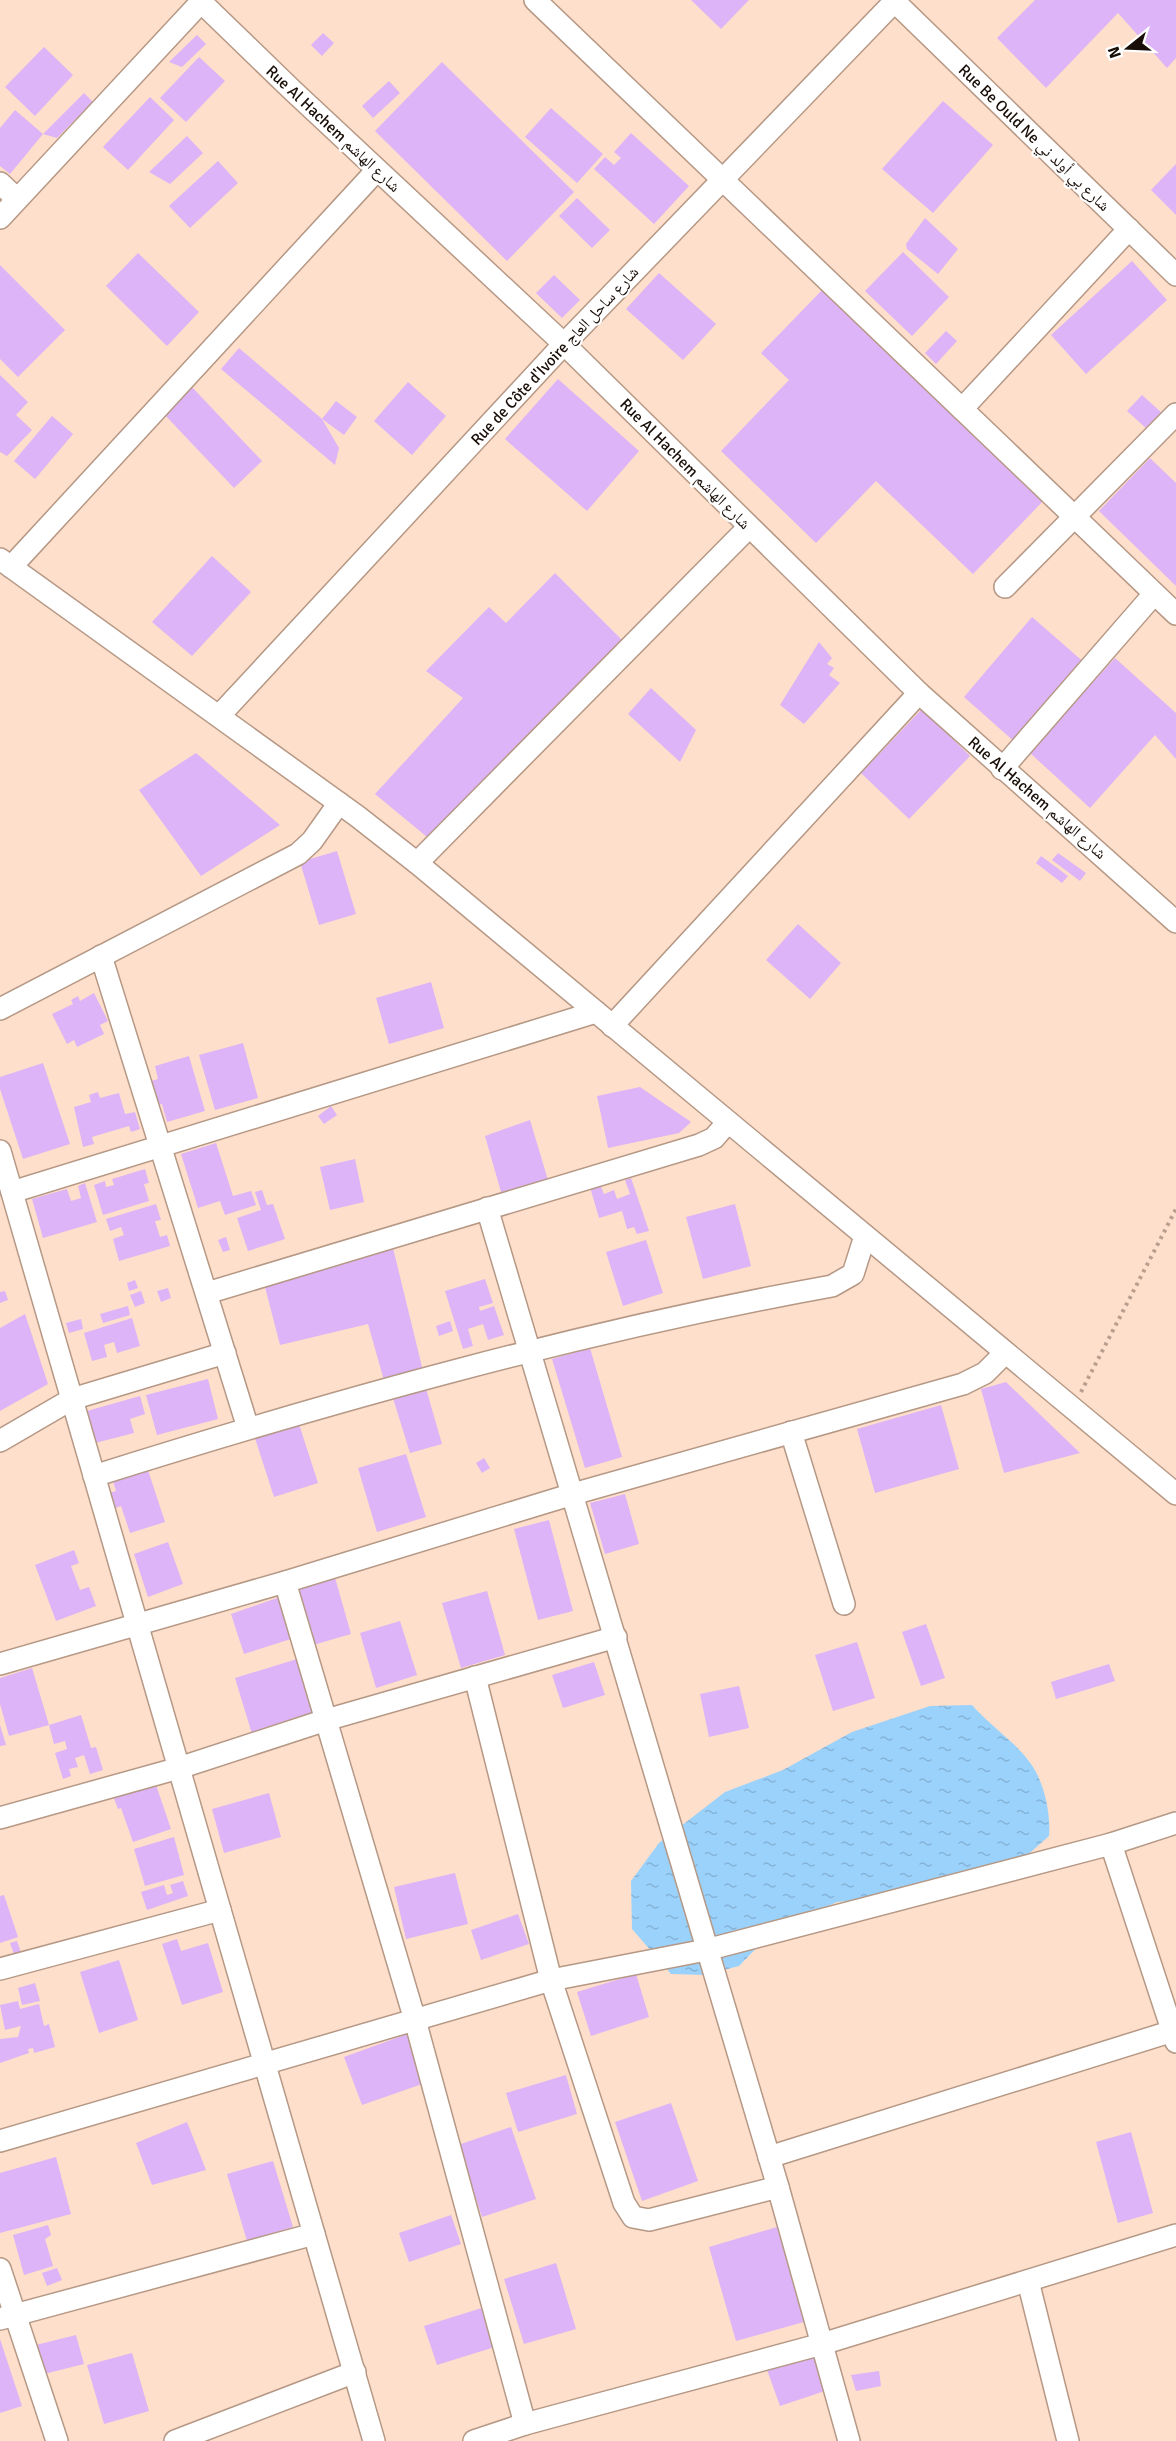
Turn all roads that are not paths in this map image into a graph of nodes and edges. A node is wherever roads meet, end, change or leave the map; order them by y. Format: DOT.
graph roads {
  1 [pos="535,0"];
  2 [pos="200,1"];
  3 [pos="895,1"];
  4 [pos="377,170"];
  5 [pos="723,181"];
  6 [pos="0,183"];
  7 [pos="17,199"];
  8 [pos="0,218"];
  9 [pos="1129,229"];
  10 [pos="1176,275"];
  11 [pos="564,344"];
  12 [pos="962,409"];
  13 [pos="1176,414"];
  14 [pos="1075,517"];
  15 [pos="749,528"];
  16 [pos="5,563"];
  17 [pos="1005,587"];
  18 [pos="1154,594"];
  19 [pos="1176,614"];
  20 [pos="920,693"];
  21 [pos="219,716"];
  22 [pos="1002,769"];
  23 [pos="339,803"];
  24 [pos="417,863"];
  25 [pos="1176,922"];
  26 [pos="101,956"];
  27 [pos="0,1009"];
  28 [pos="596,1012"];
  29 [pos="612,1026"];
  30 [pos="728,1122"];
  31 [pos="160,1148"];
  32 [pos="0,1151"];
  33 [pos="12,1192"];
  34 [pos="487,1208"];
  35 [pos="865,1236"];
  36 [pos="207,1293"];
  37 [pos="530,1350"];
  38 [pos="225,1353"];
  39 [pos="1005,1353"];
  40 [pos="72,1399"];
  41 [pos="248,1428"];
  42 [pos="790,1432"];
  43 [pos="0,1441"];
  44 [pos="94,1476"];
  45 [pos="573,1494"];
  46 [pos="1176,1494"];
  47 [pos="285,1582"];
  48 [pos="844,1604"];
  49 [pos="137,1624"];
  50 [pos="616,1637"];
  51 [pos="0,1664"];
  52 [pos="475,1677"];
  53 [pos="326,1720"];
  54 [pos="179,1768"];
  55 [pos="0,1818"];
  56 [pos="1176,1823"];
  57 [pos="1111,1844"];
  58 [pos="220,1910"];
  59 [pos="706,1950"];
  60 [pos="0,1969"];
  61 [pos="551,1980"];
  62 [pos="415,2020"];
  63 [pos="1175,2034"];
  64 [pos="264,2064"];
  65 [pos="0,2141"];
  66 [pos="769,2157"];
  67 [pos="778,2187"];
  68 [pos="314,2234"];
  69 [pos="1176,2235"];
  70 [pos="0,2269"];
  71 [pos="1028,2281"];
  72 [pos="7,2317"];
  73 [pos="822,2344"];
  74 [pos="356,2372"];
  75 [pos="525,2424"];
  76 [pos="207,2435"];
  77 [pos="57,2441"];
  78 [pos="175,2441"];
  79 [pos="374,2441"];
  80 [pos="474,2441"];
  81 [pos="849,2441"];
  82 [pos="1068,2441"];
  1 -- 5 [label="street"];
  2 -- 4 [label="street, Rue Al Hachem شارع الهاشم"];
  2 -- 7 [label="street"];
  3 -- 5 [label="street, Rue de Côte d'Ivoire شارع ساحل العاج"];
  3 -- 9 [label="street, Rue Be Ould Ne شارع بي أولد ني"];
  4 -- 11 [label="street, Rue Al Hachem شارع الهاشم"];
  4 -- 16 [label="street"];
  5 -- 11 [label="street, Rue de Côte d'Ivoire شارع ساحل العاج"];
  5 -- 12 [label="street"];
  6 -- 7 [label="street"];
  7 -- 8 [label="street"];
  9 -- 10 [label="street, Rue Be Ould Ne شارع بي أولد ني"];
  9 -- 12 [label="street"];
  11 -- 15 [label="street, Rue Al Hachem شارع الهاشم"];
  11 -- 21 [label="street, Rue de Côte d'Ivoire شارع ساحل العاج"];
  12 -- 14 [label="street"];
  13 -- 14 [label="street"];
  14 -- 17 [label="street"];
  14 -- 18 [label="street"];
  15 -- 20 [label="street, Rue Al Hachem شارع الهاشم"];
  15 -- 24 [label="street"];
  16 -- 21 [label="street"];
  18 -- 19 [label="street"];
  18 -- 22 [label="street"];
  20 -- 22 [label="street, Rue Al Hachem شارع الهاشم"];
  20 -- 29 [label="street"];
  21 -- 23 [label="street"];
  22 -- 25 [label="street, Rue Al Hachem شارع الهاشم"];
  23 -- 24 [label="street"];
  23 -- 26 [label="street"];
  24 -- 28 [label="street"];
  26 -- 27 [label="street"];
  26 -- 31 [label="street"];
  28 -- 29 [label="street"];
  28 -- 31 [label="street"];
  29 -- 30 [label="street"];
  30 -- 34 [label="street"];
  30 -- 35 [label="street"];
  31 -- 33 [label="street"];
  31 -- 36 [label="street"];
  32 -- 33 [label="street"];
  33 -- 40 [label="street"];
  34 -- 36 [label="street"];
  34 -- 37 [label="street"];
  35 -- 37 [label="street"];
  35 -- 39 [label="street"];
  36 -- 38 [label="street"];
  37 -- 41 [label="street"];
  37 -- 45 [label="street"];
  38 -- 40 [label="street"];
  38 -- 41 [label="street"];
  39 -- 42 [label="street"];
  39 -- 46 [label="street"];
  40 -- 43 [label="street"];
  40 -- 44 [label="street"];
  41 -- 44 [label="street"];
  42 -- 45 [label="street"];
  42 -- 48 [label="street"];
  44 -- 49 [label="street"];
  45 -- 47 [label="street"];
  45 -- 50 [label="street"];
  47 -- 49 [label="street"];
  47 -- 53 [label="street"];
  49 -- 51 [label="street"];
  49 -- 54 [label="street"];
  50 -- 52 [label="street"];
  50 -- 59 [label="street"];
  52 -- 53 [label="street"];
  52 -- 61 [label="street"];
  53 -- 54 [label="street"];
  53 -- 62 [label="street"];
  54 -- 55 [label="street"];
  54 -- 58 [label="street"];
  56 -- 57 [label="street"];
  57 -- 59 [label="street"];
  57 -- 63 [label="street"];
  58 -- 60 [label="street"];
  58 -- 64 [label="street"];
  59 -- 61 [label="street"];
  59 -- 66 [label="street"];
  61 -- 62 [label="street"];
  61 -- 67 [label="street"];
  62 -- 64 [label="street"];
  62 -- 75 [label="street"];
  63 -- 66 [label="street"];
  64 -- 65 [label="street"];
  64 -- 68 [label="street"];
  66 -- 67 [label="street"];
  67 -- 73 [label="street"];
  68 -- 72 [label="street"];
  68 -- 74 [label="street"];
  69 -- 71 [label="street"];
  70 -- 72 [label="street"];
  71 -- 73 [label="street"];
  71 -- 82 [label="street"];
  72 -- 77 [label="street"];
  73 -- 75 [label="street"];
  73 -- 81 [label="street"];
  74 -- 76 [label="street"];
  74 -- 79 [label="street"];
  75 -- 80 [label="street"];
  76 -- 78 [label="street"];
}
